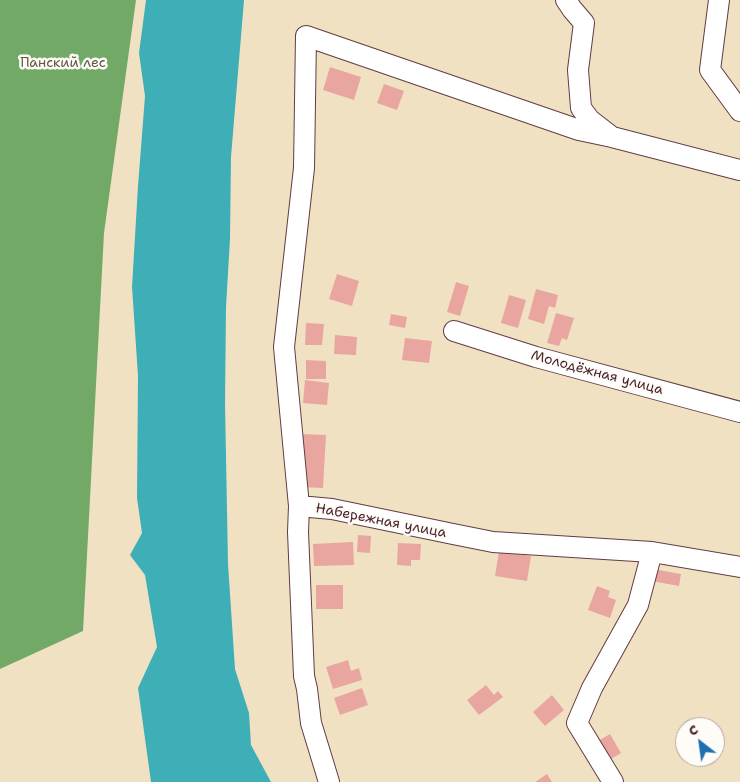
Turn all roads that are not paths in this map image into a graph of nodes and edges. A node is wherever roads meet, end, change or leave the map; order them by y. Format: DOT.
graph roads {
  1 [pos="566,0"];
  2 [pos="719,0"];
  3 [pos="740,111"];
  4 [pos="612,137"];
  5 [pos="740,170"];
  6 [pos="454,331"];
  7 [pos="740,412"];
  8 [pos="299,506"];
  9 [pos="652,552"];
  10 [pos="740,567"];
  11 [pos="329,782"];
  12 [pos="614,782"];
  1 -- 4 [label="street"];
  2 -- 3 [label="street"];
  4 -- 5 [label="street"];
  4 -- 8 [label="street"];
  6 -- 7 [label="street, Молодёжная улица"];
  8 -- 9 [label="street, Набережная улица"];
  8 -- 11 [label="street, Набережная улица"];
  9 -- 10 [label="street, Набережная улица"];
  9 -- 12 [label="street"];
}
